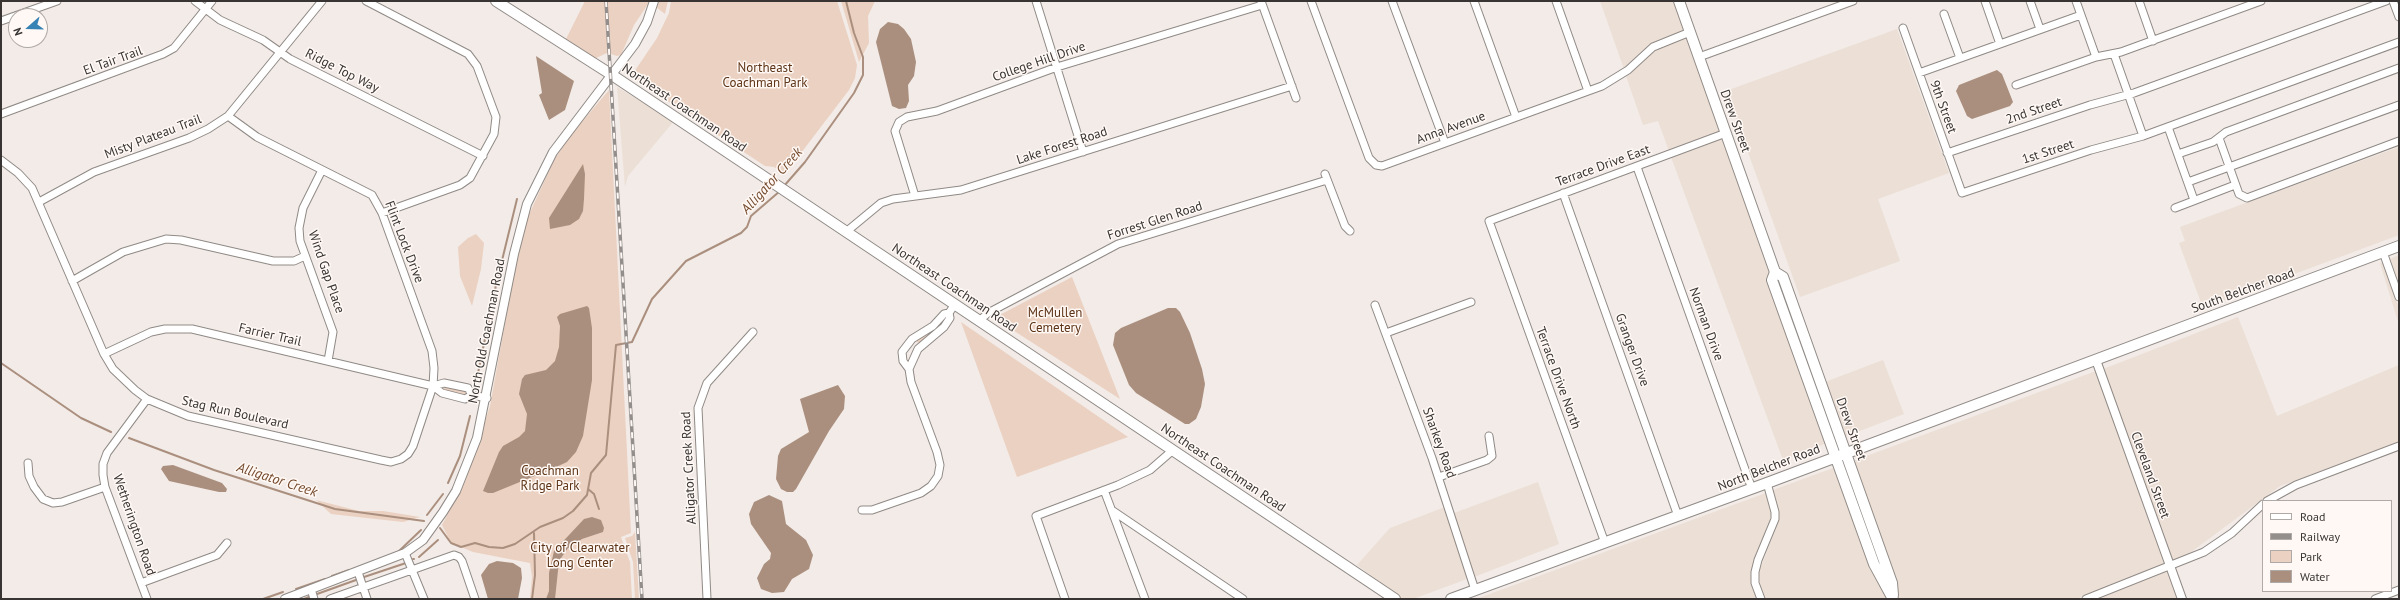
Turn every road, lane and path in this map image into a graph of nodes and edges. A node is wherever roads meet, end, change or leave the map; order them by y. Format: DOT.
graph roads {
  1 [pos="57,1"];
  2 [pos="195,1"];
  3 [pos="212,1"];
  4 [pos="322,1"];
  5 [pos="366,1"];
  6 [pos="496,1"];
  7 [pos="654,1"];
  8 [pos="1036,1"];
  9 [pos="1311,1"];
  10 [pos="1392,1"];
  11 [pos="1474,1"];
  12 [pos="1556,1"];
  13 [pos="1679,1"];
  14 [pos="1853,1"];
  15 [pos="1985,1"];
  16 [pos="2030,1"];
  17 [pos="2076,1"];
  18 [pos="2139,1"];
  19 [pos="2261,1"];
  20 [pos="2386,1"];
  21 [pos="2394,1"];
  22 [pos="1262,3"];
  23 [pos="206,9"];
  24 [pos="1944,14"];
  25 [pos="2080,15"];
  26 [pos="2399,17"];
  27 [pos="1,21"];
  28 [pos="1903,28"];
  29 [pos="2040,29"];
  30 [pos="1690,32"];
  31 [pos="2153,40"];
  32 [pos="2399,42"];
  33 [pos="2000,44"];
  34 [pos="282,53"];
  35 [pos="2114,54"];
  36 [pos="1698,57"];
  37 [pos="2096,57"];
  38 [pos="1960,58"];
  39 [pos="1057,67"];
  40 [pos="2399,68"];
  41 [pos="1918,73"];
  42 [pos="612,75"];
  43 [pos="2016,84"];
  44 [pos="1292,86"];
  45 [pos="1588,91"];
  46 [pos="2128,94"];
  47 [pos="1296,98"];
  48 [pos="2399,105"];
  49 [pos="1,114"];
  50 [pos="228,116"];
  51 [pos="1516,117"];
  52 [pos="2168,127"];
  53 [pos="1726,133"];
  54 [pos="2144,136"];
  55 [pos="2219,138"];
  56 [pos="2399,141"];
  57 [pos="1445,143"];
  58 [pos="1082,152"];
  59 [pos="1947,153"];
  60 [pos="2178,154"];
  61 [pos="483,156"];
  62 [pos="1,160"];
  63 [pos="1637,167"];
  64 [pos="2229,167"];
  65 [pos="322,170"];
  66 [pos="2188,182"];
  67 [pos="2235,185"];
  68 [pos="1564,193"];
  69 [pos="1962,193"];
  70 [pos="915,196"];
  71 [pos="2194,200"];
  72 [pos="39,202"];
  73 [pos="2175,208"];
  74 [pos="382,213"];
  75 [pos="1489,221"];
  76 [pos="1350,231"];
  77 [pos="846,232"];
  78 [pos="2399,246"];
  79 [pos="2383,252"];
  80 [pos="306,256"];
  81 [pos="1775,272"];
  82 [pos="72,281"];
  83 [pos="2399,297"];
  84 [pos="1471,302"];
  85 [pos="1375,305"];
  86 [pos="952,309"];
  87 [pos="979,321"];
  88 [pos="753,332"];
  89 [pos="1386,333"];
  90 [pos="909,341"];
  91 [pos="918,349"];
  92 [pos="104,354"];
  93 [pos="2096,360"];
  94 [pos="328,361"];
  95 [pos="909,369"];
  96 [pos="433,386"];
  97 [pos="472,395"];
  98 [pos="487,398"];
  99 [pos="147,399"];
  100 [pos="1490,436"];
  101 [pos="2399,446"];
  102 [pos="1173,450"];
  103 [pos="1846,453"];
  104 [pos="1836,456"];
  105 [pos="28,463"];
  106 [pos="1439,477"];
  107 [pos="1767,483"];
  108 [pos="105,487"];
  109 [pos="1752,488"];
  110 [pos="1104,490"];
  111 [pos="2269,500"];
  112 [pos="2262,505"];
  113 [pos="862,510"];
  114 [pos="1113,511"];
  115 [pos="1678,516"];
  116 [pos="227,543"];
  117 [pos="1605,543"];
  118 [pos="405,553"];
  119 [pos="2170,567"];
  120 [pos="413,569"];
  121 [pos="358,572"];
  122 [pos="141,583"];
  123 [pos="363,588"];
  124 [pos="1378,588"];
  125 [pos="311,589"];
  126 [pos="1475,590"];
  127 [pos="2399,590"];
  128 [pos="147,599"];
  129 [pos="285,599"];
  130 [pos="314,599"];
  131 [pos="330,599"];
  132 [pos="367,599"];
  133 [pos="424,599"];
  134 [pos="475,599"];
  135 [pos="707,599"];
  136 [pos="1065,599"];
  137 [pos="1145,599"];
  138 [pos="1243,599"];
  139 [pos="1380,599"];
  140 [pos="1395,599"];
  141 [pos="1451,599"];
  142 [pos="1761,599"];
  143 [pos="1894,599"];
  144 [pos="2086,599"];
  145 [pos="2182,599"];
  146 [pos="2375,599"];
  1 -- 27 [label="street"];
  2 -- 23 [label="street, Ridge Top Way"];
  3 -- 23 [label="street, El Tair Trail"];
  4 -- 34 [label="street, Misty Plateau Trail"];
  5 -- 61 [label="street"];
  6 -- 42 [label="main road, Northeast Coachman Road"];
  7 -- 42 [label="street, North Old Coachman Road"];
  8 -- 39 [label="street"];
  9 -- 57 [label="street, Anna Avenue"];
  10 -- 57 [label="street"];
  11 -- 51 [label="street"];
  12 -- 45 [label="street"];
  13 -- 30 [label="main road, Drew Street"];
  14 -- 36 [label="street"];
  15 -- 33 [label="street"];
  16 -- 29 [label="street"];
  17 -- 25 [label="street"];
  18 -- 31 [label="street"];
  19 -- 31 [label="street"];
  20 -- 46 [label="street, 2nd Street"];
  21 -- 26 [label="street"];
  22 -- 39 [label="street, College Hill Drive"];
  22 -- 44 [label="street"];
  23 -- 34 [label="street, Ridge Top Way"];
  23 -- 49 [label="street, El Tair Trail"];
  24 -- 38 [label="street"];
  25 -- 29 [label="street"];
  25 -- 37 [label="street"];
  28 -- 41 [label="street, 9th Street"];
  29 -- 33 [label="street"];
  30 -- 36 [label="main road, Drew Street"];
  30 -- 45 [label="street, Anna Avenue"];
  31 -- 35 [label="street"];
  32 -- 52 [label="street, 1st Street"];
  33 -- 38 [label="street"];
  34 -- 50 [label="street, Misty Plateau Trail"];
  34 -- 61 [label="street, Ridge Top Way"];
  35 -- 37 [label="street"];
  35 -- 46 [label="street"];
  36 -- 53 [label="main road, Drew Street"];
  37 -- 43 [label="street"];
  38 -- 41 [label="street"];
  39 -- 58 [label="street"];
  39 -- 70 [label="street, College Hill Drive"];
  40 -- 55 [label="street"];
  41 -- 59 [label="street, 9th Street"];
  42 -- 77 [label="main road, Northeast Coachman Road"];
  42 -- 98 [label="street, North Old Coachman Road"];
  44 -- 47 [label="street"];
  44 -- 58 [label="street, Lake Forest Road"];
  45 -- 51 [label="street, Anna Avenue"];
  46 -- 54 [label="street"];
  46 -- 59 [label="street, 2nd Street"];
  48 -- 64 [label="street"];
  50 -- 65 [label="street, Flint Lock Drive"];
  50 -- 72 [label="street, Misty Plateau Trail"];
  51 -- 57 [label="street, Anna Avenue"];
  52 -- 54 [label="street, 1st Street"];
  52 -- 60 [label="street"];
  53 -- 63 [label="street, Terrace Drive East"];
  53 -- 81 [label="main road, Drew Street"];
  54 -- 69 [label="street, 1st Street"];
  55 -- 60 [label="street"];
  55 -- 64 [label="street"];
  56 -- 67 [label="street"];
  58 -- 70 [label="street, Lake Forest Road"];
  59 -- 69 [label="street, 9th Street"];
  60 -- 66 [label="street"];
  61 -- 74 [label="street"];
  62 -- 72 [label="street, Stag Run Boulevard"];
  63 -- 68 [label="street, Terrace Drive East"];
  63 -- 109 [label="street, Norman Drive"];
  64 -- 66 [label="street"];
  64 -- 67 [label="street"];
  65 -- 74 [label="street, Flint Lock Drive"];
  65 -- 80 [label="street, Wind Gap Place"];
  66 -- 71 [label="street"];
  67 -- 71 [label="street"];
  68 -- 75 [label="street, Terrace Drive East"];
  68 -- 115 [label="street, Granger Drive"];
  70 -- 77 [label="street, Lake Forest Road"];
  71 -- 73 [label="street"];
  72 -- 82 [label="street, Stag Run Boulevard"];
  74 -- 96 [label="street, Flint Lock Drive"];
  75 -- 117 [label="street, Terrace Drive North"];
  76 -- 87 [label="street, Forrest Glen Road"];
  77 -- 86 [label="main road, Northeast Coachman Road"];
  78 -- 79 [label="main road, South Belcher Road"];
  79 -- 83 [label="street"];
  79 -- 93 [label="main road, South Belcher Road"];
  80 -- 82 [label="street"];
  80 -- 94 [label="street, Wind Gap Place"];
  81 -- 103 [label="main road, Drew Street"];
  81 -- 104 [label="main road, Drew Street"];
  82 -- 92 [label="street, Stag Run Boulevard"];
  84 -- 89 [label="street"];
  85 -- 89 [label="street, Sharkey Road"];
  86 -- 87 [label="main road, Northeast Coachman Road"];
  86 -- 90 [label="street"];
  86 -- 91 [label="street"];
  87 -- 102 [label="main road, Northeast Coachman Road"];
  88 -- 135 [label="street, Alligator Creek Road"];
  89 -- 106 [label="street, Sharkey Road"];
  90 -- 91 [label="street"];
  90 -- 95 [label="street"];
  91 -- 95 [label="street"];
  92 -- 94 [label="street, Farrier Trail"];
  92 -- 99 [label="street, Stag Run Boulevard"];
  93 -- 103 [label="main road, North Belcher Road"];
  93 -- 119 [label="street, Cleveland Street"];
  94 -- 96 [label="street, Farrier Trail"];
  95 -- 113 [label="street"];
  96 -- 97 [label="street, Farrier Trail"];
  96 -- 97 [label="street, Farrier Trail"];
  96 -- 99 [label="street, Stag Run Boulevard"];
  97 -- 98 [label="street, Farrier Trail"];
  98 -- 118 [label="street, North Old Coachman Road"];
  99 -- 108 [label="street, Wetherington Road"];
  100 -- 106 [label="street"];
  101 -- 111 [label="street"];
  102 -- 110 [label="street"];
  102 -- 124 [label="main road, Northeast Coachman Road"];
  103 -- 104 [label="main road, North Belcher Road"];
  103 -- 143 [label="main road, Drew Street"];
  104 -- 107 [label="main road, North Belcher Road"];
  104 -- 143 [label="main road, Drew Street"];
  105 -- 108 [label="street"];
  106 -- 126 [label="street, Sharkey Road"];
  107 -- 109 [label="main road, North Belcher Road"];
  107 -- 142 [label="street"];
  108 -- 122 [label="street, Wetherington Road"];
  109 -- 115 [label="main road, North Belcher Road"];
  110 -- 114 [label="street"];
  110 -- 136 [label="street"];
  112 -- 119 [label="street"];
  114 -- 137 [label="street"];
  114 -- 138 [label="street"];
  115 -- 117 [label="main road, North Belcher Road"];
  116 -- 122 [label="street"];
  117 -- 126 [label="main road, North Belcher Road"];
  118 -- 120 [label="street"];
  118 -- 121 [label="street, North Old Coachman Road"];
  119 -- 144 [label="street"];
  119 -- 145 [label="street, Cleveland Street"];
  120 -- 123 [label="street"];
  120 -- 133 [label="street"];
  120 -- 134 [label="street"];
  121 -- 123 [label="street"];
  121 -- 125 [label="street, North Old Coachman Road"];
  122 -- 128 [label="street, Wetherington Road"];
  123 -- 131 [label="street"];
  123 -- 132 [label="street"];
  124 -- 139 [label="main road"];
  124 -- 140 [label="main road, Northeast Coachman Road"];
  125 -- 129 [label="street, North Old Coachman Road"];
  125 -- 130 [label="street"];
  126 -- 141 [label="main road, North Belcher Road"];
  127 -- 146 [label="street"];
}
